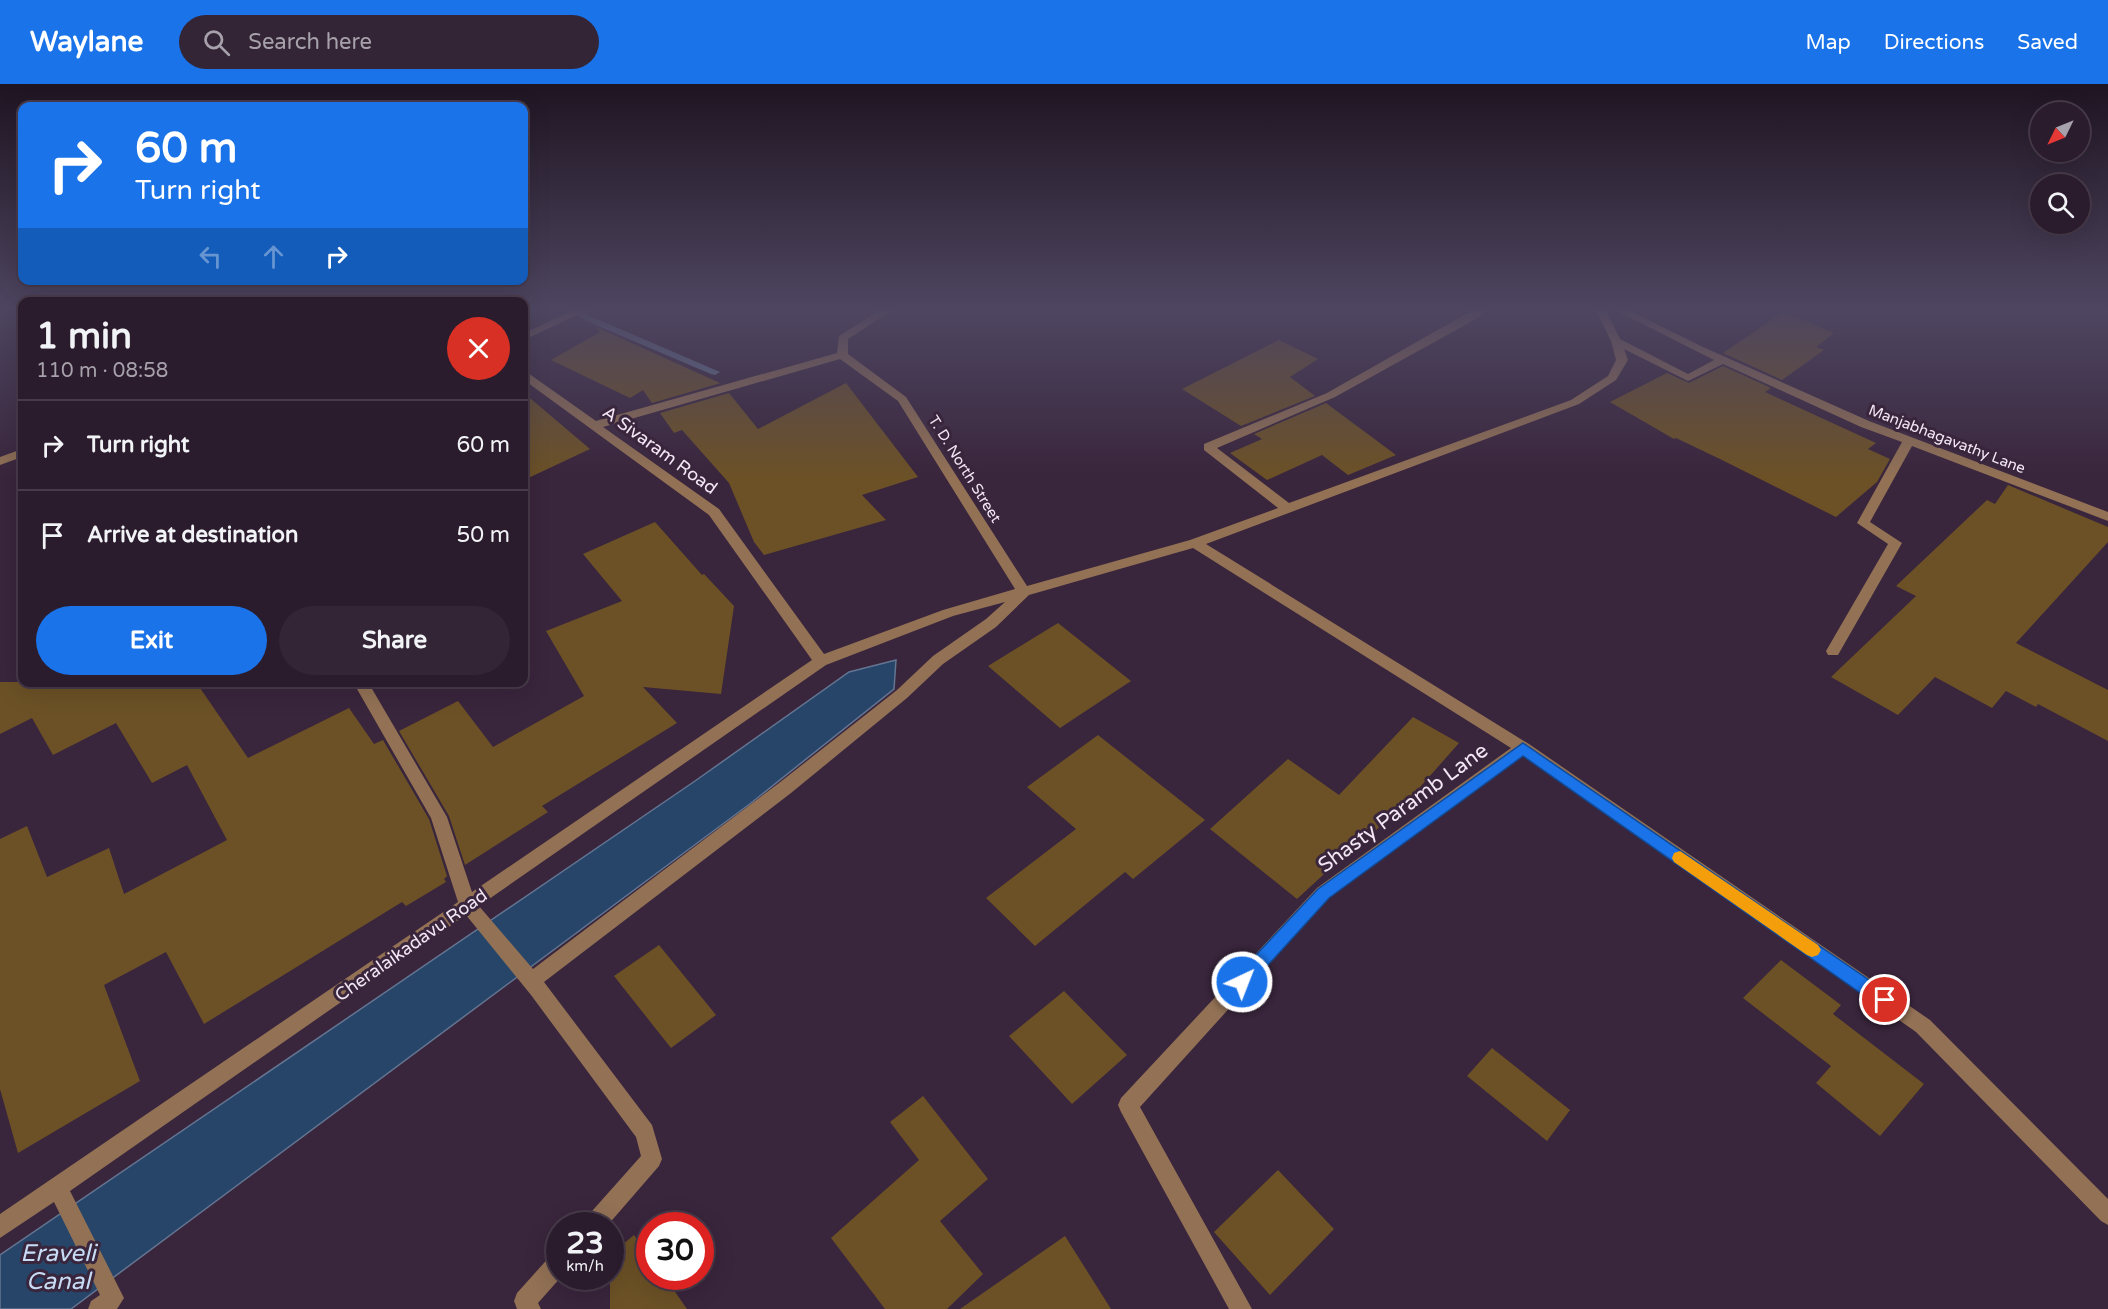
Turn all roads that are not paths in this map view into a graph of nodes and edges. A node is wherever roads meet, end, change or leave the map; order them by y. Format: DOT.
graph roads {
  1 [pos="810,364"];
  2 [pos="854,364"];
  3 [pos="1386,364"];
  4 [pos="1620,364"];
  5 [pos="1661,364"];
  6 [pos="1714,364"];
  7 [pos="1731,364"];
  8 [pos="528,378"];
  9 [pos="596,425"];
  10 [pos="1909,441"];
  11 [pos="18,454"];
  12 [pos="0,461"];
  13 [pos="1287,508"];
  14 [pos="2108,517"];
  15 [pos="1196,543"];
  16 [pos="1024,592"];
  17 [pos="1833,651"];
  18 [pos="820,661"];
  19 [pos="363,687"];
  20 [pos="1523,748"];
  21 [pos="473,911"];
  22 [pos="531,981"];
  23 [pos="58,1188"];
  24 [pos="605,1212"];
  25 [pos="2108,1215"];
  26 [pos="0,1227"];
  27 [pos="546,1278"];
  28 [pos="106,1304"];
  29 [pos="530,1309"];
  30 [pos="1242,1309"];
  1 -- 9 [label="street"];
  2 -- 16 [label="street, T. D. North Street"];
  3 -- 13 [label="street"];
  4 -- 13 [label="street, Cheralaikadavu Road"];
  5 -- 6 [label="street"];
  7 -- 10 [label="street, Manjabhagavathy Lane"];
  8 -- 9 [label="street, A Sivaram Road"];
  9 -- 18 [label="street, A Sivaram Road"];
  10 -- 14 [label="street, Manjabhagavathy Lane"];
  10 -- 17 [label="street"];
  11 -- 12 [label="street"];
  13 -- 15 [label="street, Cheralaikadavu Road"];
  15 -- 16 [label="street, Cheralaikadavu Road"];
  15 -- 20 [label="street"];
  16 -- 18 [label="street, Cheralaikadavu Road"];
  16 -- 22 [label="street"];
  18 -- 21 [label="street, Cheralaikadavu Road"];
  19 -- 21 [label="street"];
  20 -- 25 [label="street"];
  20 -- 30 [label="street, Shasty Paramb Lane"];
  21 -- 22 [label="street"];
  21 -- 23 [label="street, Cheralaikadavu Road"];
  22 -- 24 [label="street"];
  23 -- 26 [label="street, Cheralaikadavu Road"];
  23 -- 28 [label="street"];
  27 -- 29 [label="street"];
}
